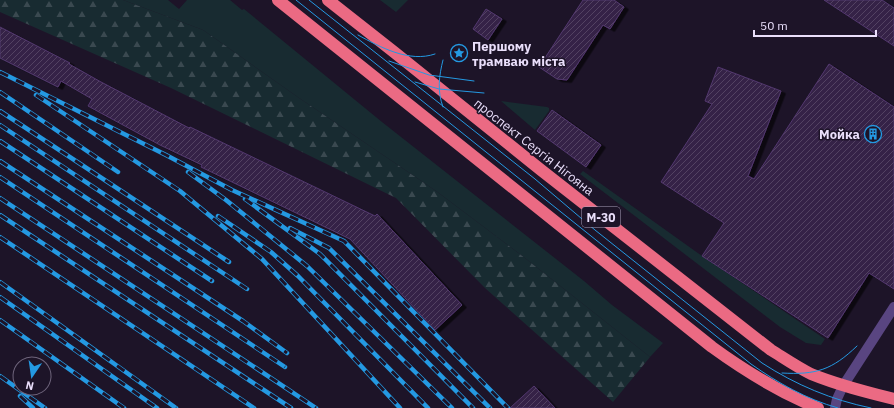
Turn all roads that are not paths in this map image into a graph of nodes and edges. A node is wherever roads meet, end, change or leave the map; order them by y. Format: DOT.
graph roads {
  1 [pos="278,0"];
  2 [pos="328,0"];
  3 [pos="894,307"];
  4 [pos="843,386"];
  5 [pos="894,399"];
  6 [pos="818,408"];
  7 [pos="835,408"];
  1 -- 6 [label="highway, М-30"];
  2 -- 4 [label="highway, проспект Сергія Нігояна / М-30"];
  3 -- 4 [label="street"];
  4 -- 5 [label="highway, проспект Сергія Нігояна / М-30"];
  4 -- 7 [label="street"];
}
